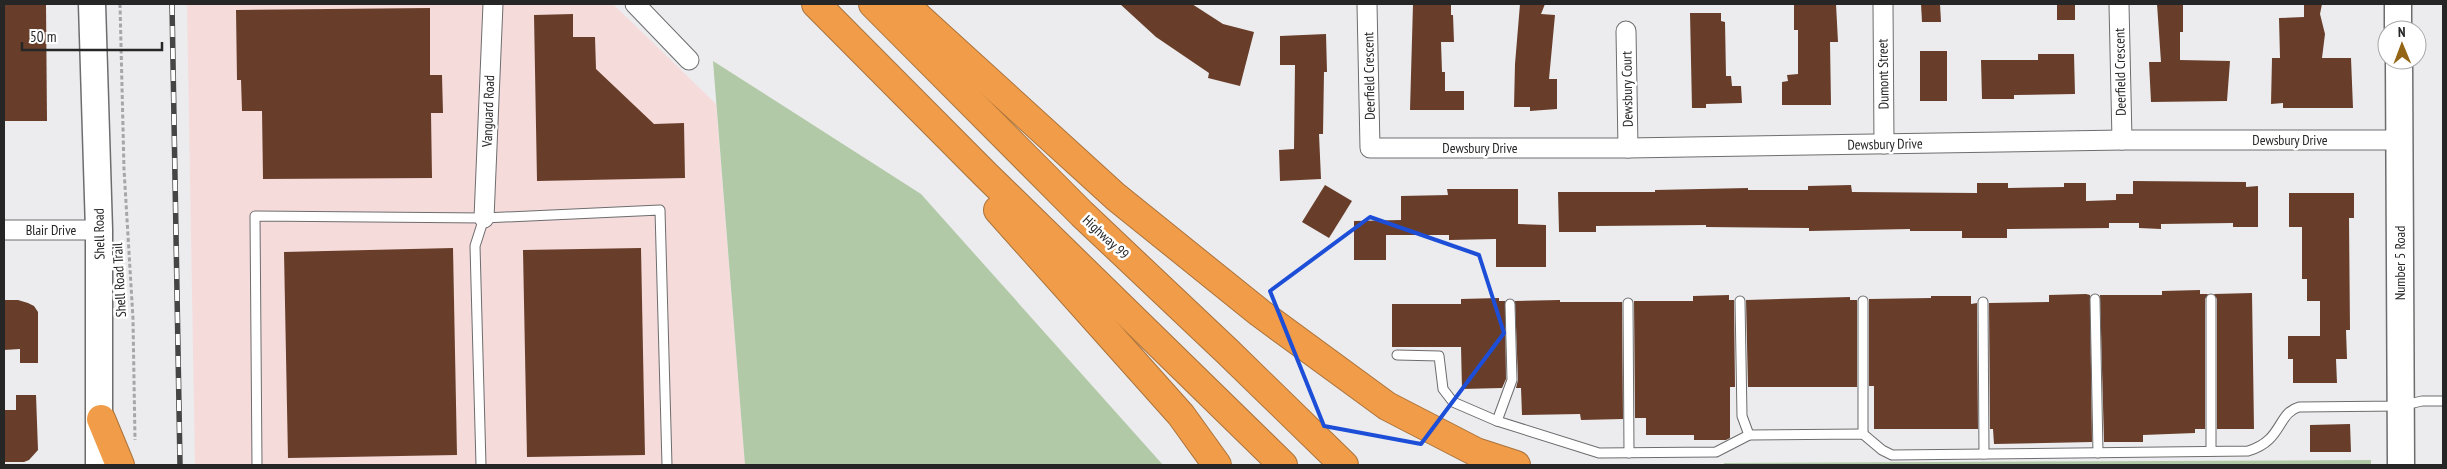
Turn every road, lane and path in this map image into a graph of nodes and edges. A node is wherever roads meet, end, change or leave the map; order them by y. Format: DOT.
graph roads {
  1 [pos="92,4"];
  2 [pos="120,4"];
  3 [pos="493,4"];
  4 [pos="635,4"];
  5 [pos="810,4"];
  6 [pos="816,4"];
  7 [pos="873,4"];
  8 [pos="904,4"];
  9 [pos="1367,4"];
  10 [pos="1882,4"];
  11 [pos="2119,4"];
  12 [pos="2398,4"];
  13 [pos="2398,20"];
  14 [pos="1626,31"];
  15 [pos="689,60"];
  16 [pos="2399,70"];
  17 [pos="2122,140"];
  18 [pos="2400,140"];
  19 [pos="1884,144"];
  20 [pos="1370,148"];
  21 [pos="1628,148"];
  22 [pos="484,218"];
  23 [pos="4,230"];
  24 [pos="99,230"];
  25 [pos="2095,299"];
  26 [pos="2210,299"];
  27 [pos="1740,301"];
  28 [pos="1863,301"];
  29 [pos="1983,302"];
  30 [pos="1628,303"];
  31 [pos="1510,304"];
  32 [pos="1397,355"];
  33 [pos="2443,400"];
  34 [pos="2400,406"];
  35 [pos="101,419"];
  36 [pos="1497,421"];
  37 [pos="1864,434"];
  38 [pos="1749,435"];
  39 [pos="136,442"];
  40 [pos="2211,451"];
  41 [pos="1629,453"];
  42 [pos="2098,453"];
  43 [pos="1984,454"];
  44 [pos="85,465"];
  45 [pos="100,465"];
  46 [pos="120,465"];
  47 [pos="257,465"];
  48 [pos="481,465"];
  49 [pos="667,465"];
  50 [pos="1217,465"];
  51 [pos="1283,465"];
  52 [pos="1344,465"];
  53 [pos="1516,465"];
  54 [pos="2401,465"];
  1 -- 24 [label="main road, Shell Road"];
  2 -- 39 [label="path, Shell Road Trail"];
  3 -- 22 [label="street, Vanguard Road"];
  4 -- 15 [label="street"];
  5 -- 50 [label="highway"];
  6 -- 51 [label="highway"];
  7 -- 52 [label="highway, Highway 99"];
  8 -- 53 [label="highway"];
  9 -- 20 [label="street, Deerfield Crescent"];
  10 -- 19 [label="street, Dumont Street"];
  11 -- 17 [label="street, Deerfield Crescent"];
  12 -- 13 [label="main road"];
  14 -- 21 [label="street, Dewsbury Court"];
  16 -- 18 [label="main road, Number 5 Road"];
  17 -- 18 [label="street, Dewsbury Drive"];
  17 -- 19 [label="street, Dewsbury Drive"];
  18 -- 34 [label="main road, Number 5 Road"];
  19 -- 21 [label="street, Dewsbury Drive"];
  20 -- 21 [label="street, Dewsbury Drive"];
  22 -- 47 [label="lane"];
  22 -- 48 [label="lane"];
  22 -- 49 [label="lane"];
  23 -- 24 [label="street, Blair Drive"];
  24 -- 35 [label="main road, Shell Road"];
  25 -- 42 [label="lane"];
  26 -- 40 [label="lane"];
  27 -- 38 [label="lane"];
  28 -- 37 [label="lane"];
  29 -- 43 [label="lane"];
  30 -- 41 [label="lane"];
  31 -- 36 [label="lane"];
  32 -- 36 [label="lane"];
  33 -- 34 [label="lane"];
  34 -- 40 [label="lane"];
  34 -- 54 [label="main road, Number 5 Road"];
  35 -- 44 [label="main road"];
  35 -- 45 [label="main road, Shell Road"];
  35 -- 46 [label="highway"];
  36 -- 41 [label="lane"];
  37 -- 38 [label="lane"];
  37 -- 43 [label="lane"];
  38 -- 41 [label="lane"];
  40 -- 42 [label="lane"];
  42 -- 43 [label="lane"];
}
